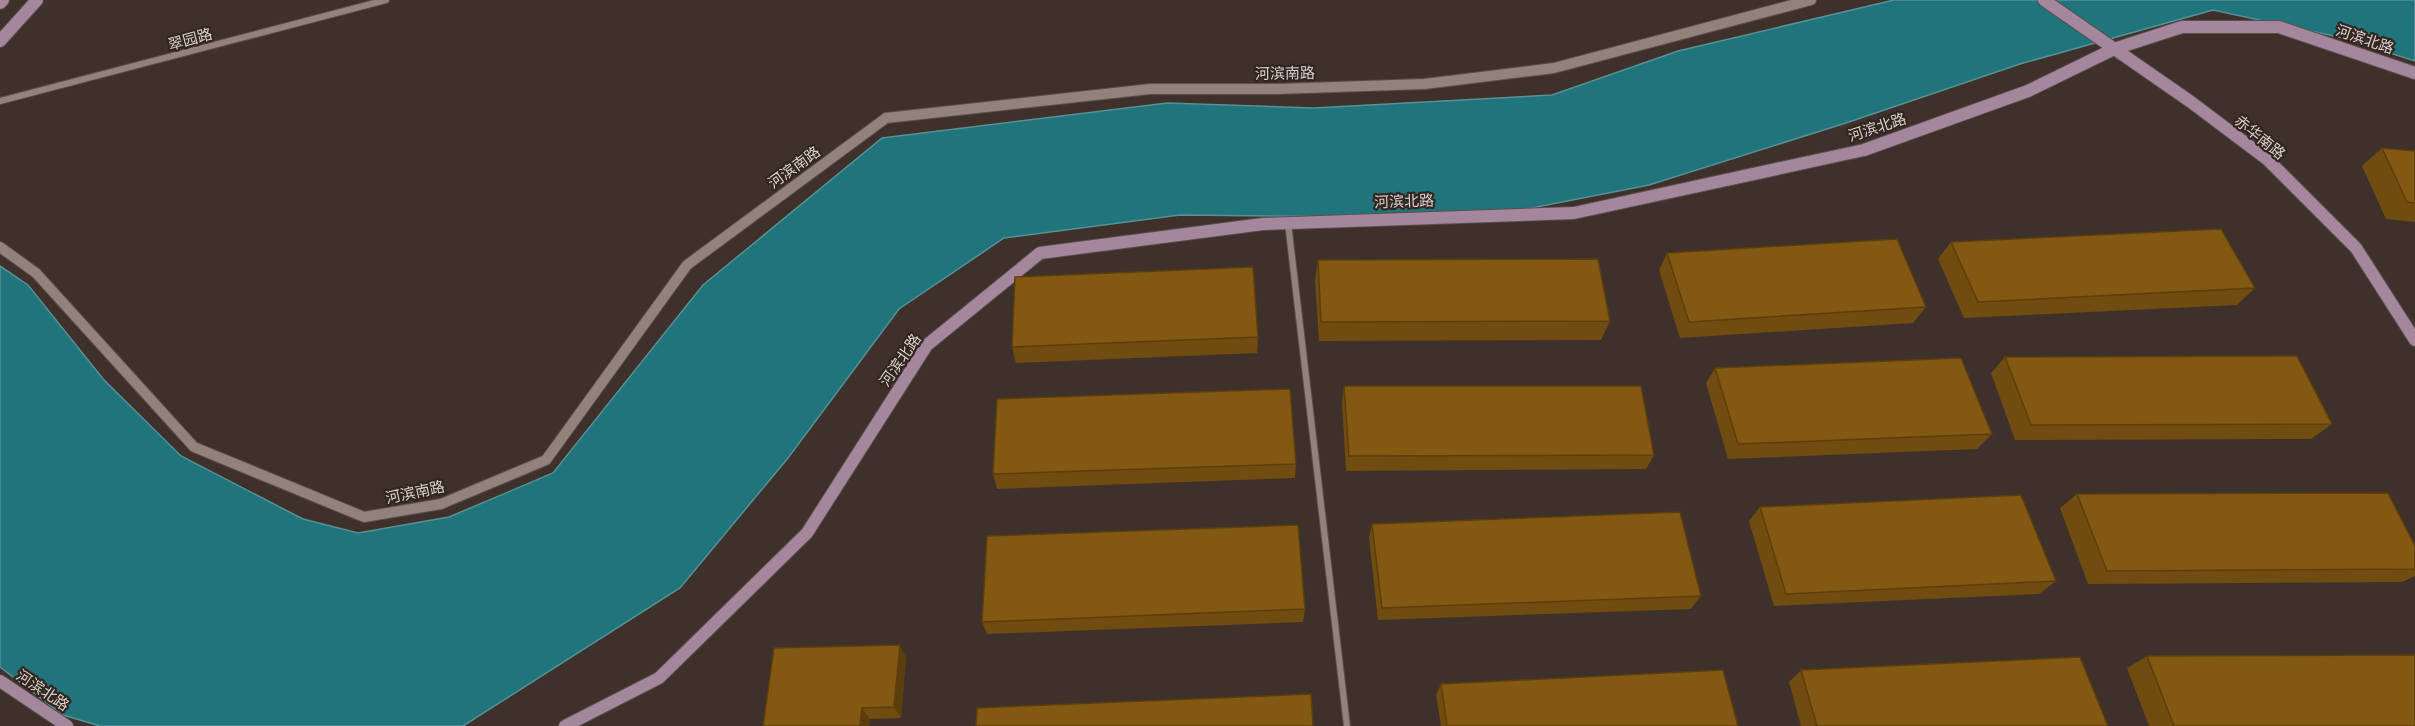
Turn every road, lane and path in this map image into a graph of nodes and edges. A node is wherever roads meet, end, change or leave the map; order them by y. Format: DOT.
graph roads {
  1 [pos="3,0"];
  2 [pos="38,0"];
  3 [pos="386,0"];
  4 [pos="1811,0"];
  5 [pos="2044,0"];
  6 [pos="0,3"];
  7 [pos="0,41"];
  8 [pos="2112,48"];
  9 [pos="2415,73"];
  10 [pos="0,100"];
  11 [pos="1288,223"];
  12 [pos="0,248"];
  13 [pos="2415,340"];
  14 [pos="0,681"];
  15 [pos="67,726"];
  16 [pos="565,726"];
  17 [pos="1347,726"];
  1 -- 6 [label="main road"];
  2 -- 7 [label="main road"];
  3 -- 10 [label="street, 翠园路"];
  4 -- 12 [label="street, 河滨南路"];
  5 -- 8 [label="main road, 赤华南路"];
  8 -- 9 [label="main road, 河滨北路"];
  8 -- 11 [label="main road, 河滨北路"];
  8 -- 13 [label="main road, 赤华南路"];
  11 -- 16 [label="main road, 河滨北路"];
  11 -- 17 [label="street"];
  14 -- 15 [label="main road, 河滨北路"];
}
